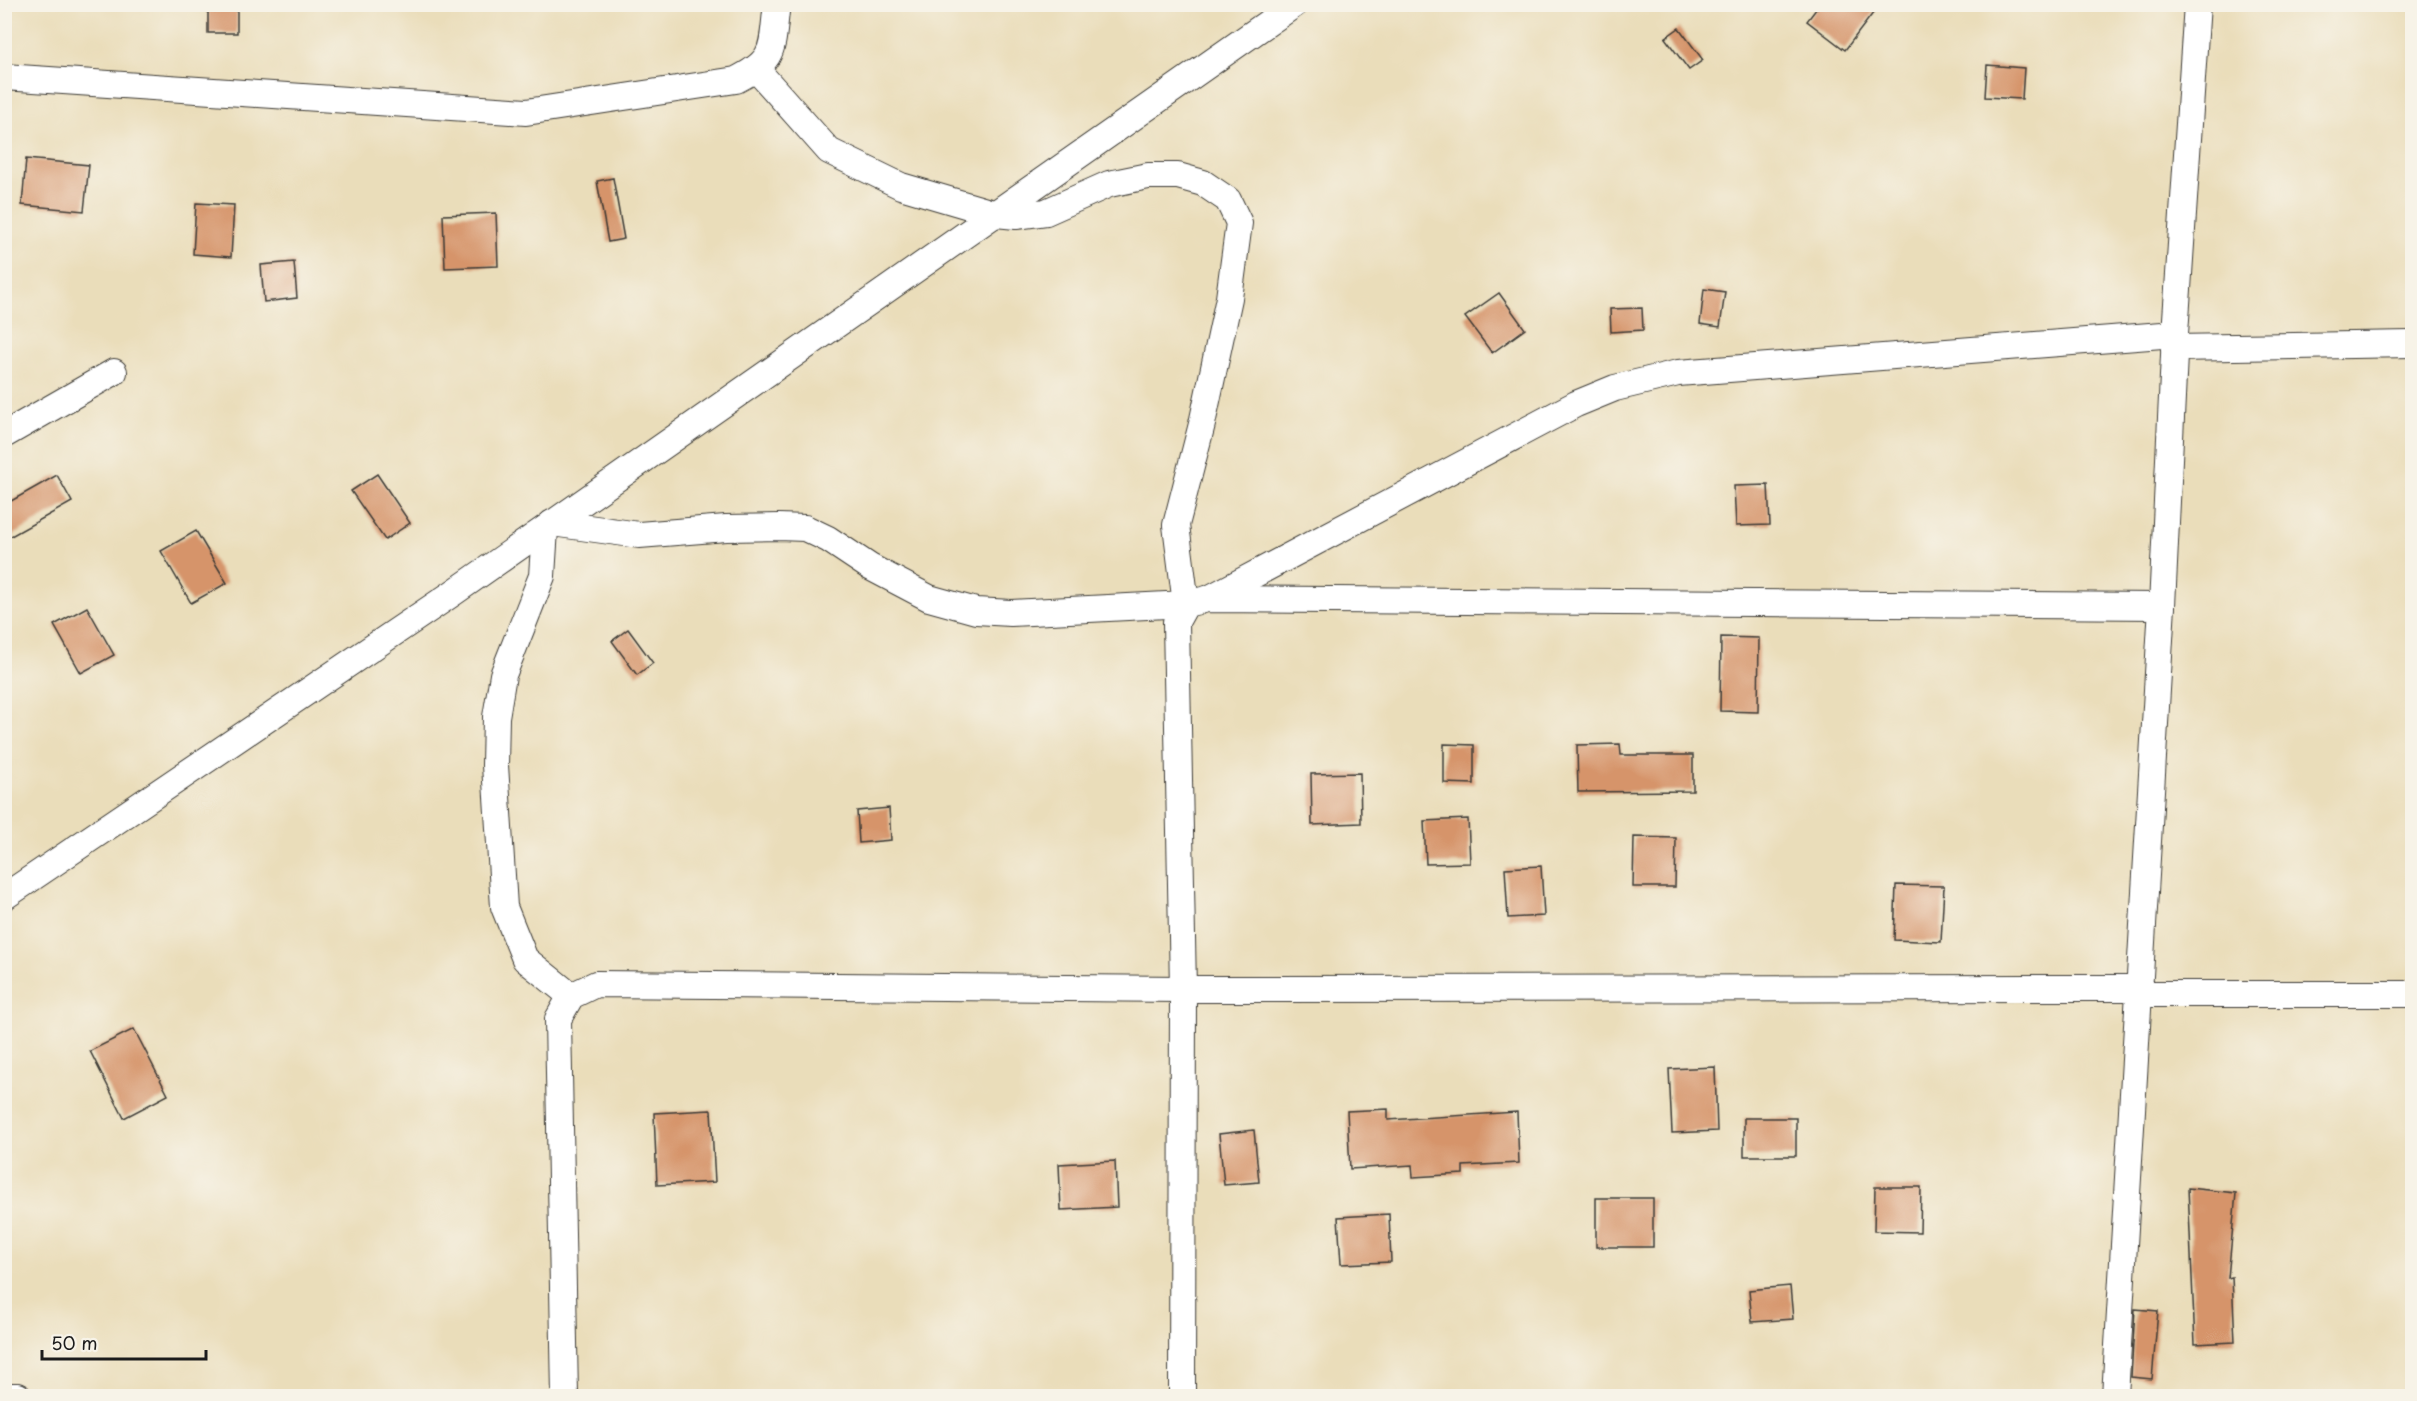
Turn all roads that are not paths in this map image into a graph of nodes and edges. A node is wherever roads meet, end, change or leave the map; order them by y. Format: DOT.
graph roads {
  1 [pos="777,4"];
  2 [pos="1295,4"];
  3 [pos="2197,4"];
  4 [pos="757,70"];
  5 [pos="4,77"];
  6 [pos="996,214"];
  7 [pos="2175,341"];
  8 [pos="2412,344"];
  9 [pos="114,372"];
  10 [pos="4,435"];
  11 [pos="549,526"];
  12 [pos="1197,601"];
  13 [pos="2162,606"];
  14 [pos="4,897"];
  15 [pos="1183,989"];
  16 [pos="2138,991"];
  17 [pos="2412,994"];
  18 [pos="571,996"];
  19 [pos="4,1396"];
  20 [pos="18,1396"];
  21 [pos="565,1396"];
  22 [pos="1182,1396"];
  23 [pos="2115,1396"];
  1 -- 4 [label="street"];
  2 -- 6 [label="street"];
  3 -- 7 [label="street"];
  4 -- 5 [label="street"];
  4 -- 6 [label="street"];
  6 -- 11 [label="street"];
  6 -- 12 [label="street"];
  7 -- 8 [label="street"];
  7 -- 12 [label="street"];
  7 -- 13 [label="street"];
  9 -- 10 [label="street"];
  11 -- 12 [label="street"];
  11 -- 14 [label="street"];
  11 -- 18 [label="street"];
  12 -- 13 [label="street"];
  12 -- 15 [label="street"];
  13 -- 16 [label="street"];
  15 -- 16 [label="street"];
  15 -- 18 [label="street"];
  15 -- 22 [label="street"];
  16 -- 17 [label="street"];
  16 -- 23 [label="street"];
  18 -- 21 [label="street"];
  19 -- 20 [label="street"];
}
